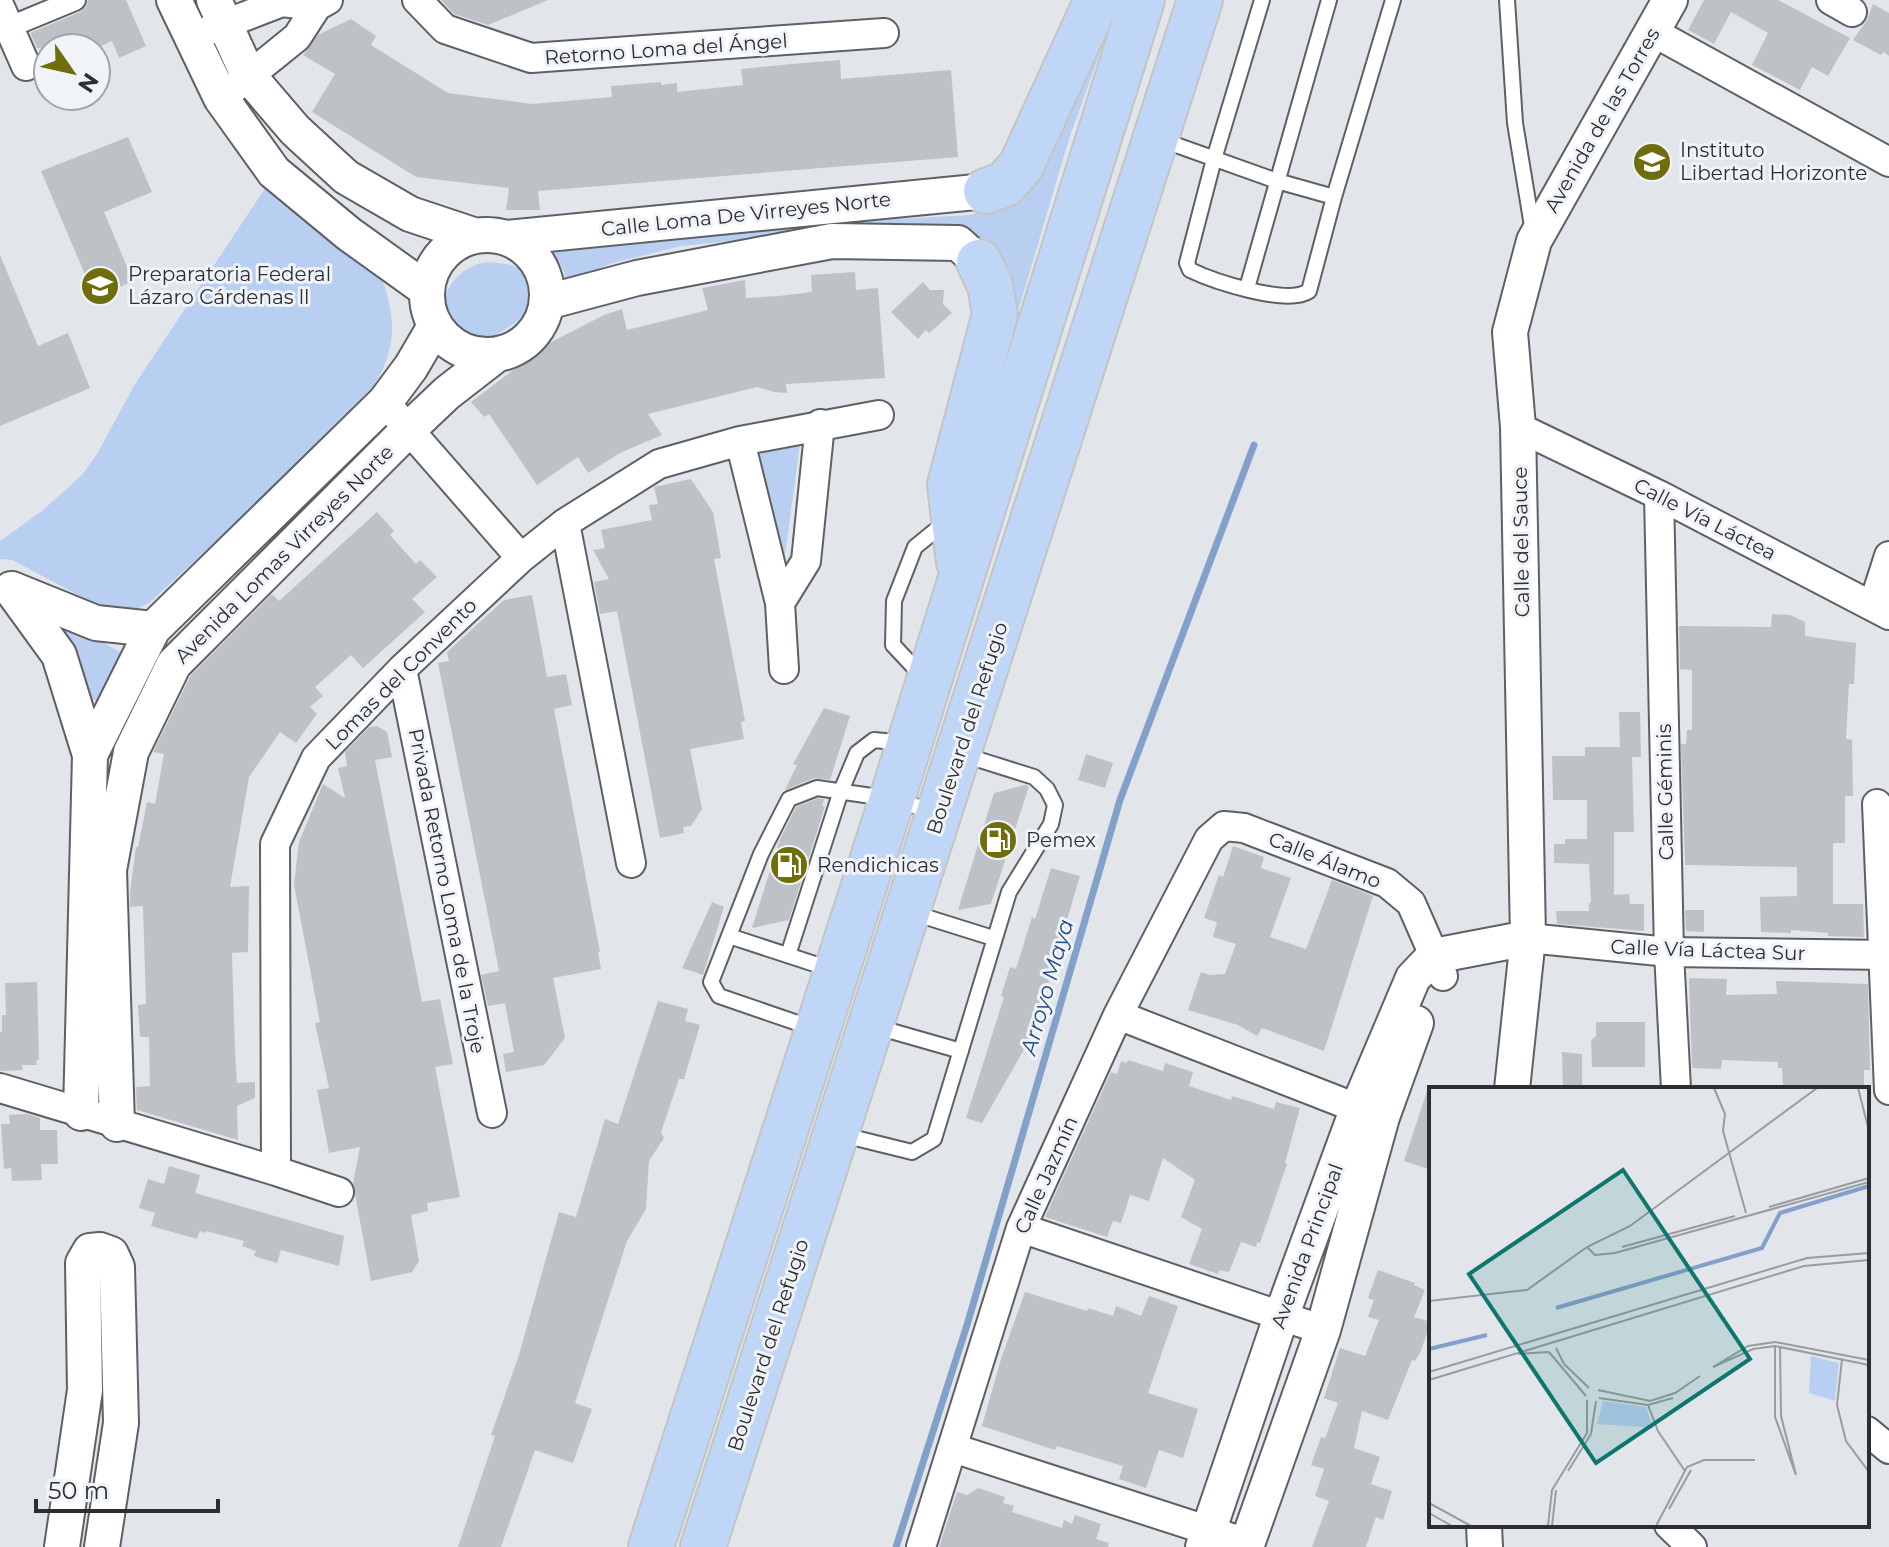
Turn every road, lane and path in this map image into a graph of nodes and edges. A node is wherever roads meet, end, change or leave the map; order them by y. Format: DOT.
graph roads {
  1 [pos="75,0"];
  2 [pos="174,0"];
  3 [pos="417,0"];
  4 [pos="1097,0"];
  5 [pos="1142,0"];
  6 [pos="1200,0"];
  7 [pos="1262,0"];
  8 [pos="1329,0"];
  9 [pos="1393,0"];
  10 [pos="1507,0"];
  11 [pos="1670,0"];
  12 [pos="322,3"];
  13 [pos="219,12"];
  14 [pos="3,22"];
  15 [pos="1653,32"];
  16 [pos="884,33"];
  17 [pos="191,37"];
  18 [pos="26,66"];
  19 [pos="248,75"];
  20 [pos="221,98"];
  21 [pos="1156,138"];
  22 [pos="1214,159"];
  23 [pos="1889,162"];
  24 [pos="1277,181"];
  25 [pos="986,191"];
  26 [pos="1334,197"];
  27 [pos="492,237"];
  28 [pos="1534,241"];
  29 [pos="979,262"];
  30 [pos="1247,288"];
  31 [pos="427,290"];
  32 [pos="547,302"];
  33 [pos="435,326"];
  34 [pos="496,355"];
  35 [pos="385,402"];
  36 [pos="879,415"];
  37 [pos="820,424"];
  38 [pos="1518,427"];
  39 [pos="409,429"];
  40 [pos="740,441"];
  41 [pos="1659,495"];
  42 [pos="953,515"];
  43 [pos="565,523"];
  44 [pos="1889,556"];
  45 [pos="521,558"];
  46 [pos="961,576"];
  47 [pos="6,588"];
  48 [pos="780,603"];
  49 [pos="1881,610"];
  50 [pos="153,629"];
  51 [pos="402,669"];
  52 [pos="784,669"];
  53 [pos="928,682"];
  54 [pos="909,743"];
  55 [pos="960,754"];
  56 [pos="90,755"];
  57 [pos="841,791"];
  58 [pos="892,799"];
  59 [pos="1877,804"];
  60 [pos="939,813"];
  61 [pos="1224,826"];
  62 [pos="631,863"];
  63 [pos="909,911"];
  64 [pos="729,936"];
  65 [pos="993,938"];
  66 [pos="1528,938"];
  67 [pos="1669,952"];
  68 [pos="788,955"];
  69 [pos="1887,955"];
  70 [pos="1446,962"];
  71 [pos="837,972"];
  72 [pos="1118,1015"];
  73 [pos="873,1026"];
  74 [pos="818,1030"];
  75 [pos="961,1051"];
  76 [pos="1512,1087"];
  77 [pos="1676,1087"];
  78 [pos="0,1088"];
  79 [pos="1889,1090"];
  80 [pos="81,1113"];
  81 [pos="492,1113"];
  82 [pos="1369,1114"];
  83 [pos="117,1124"];
  84 [pos="835,1133"];
  85 [pos="276,1171"];
  86 [pos="339,1192"];
  87 [pos="1021,1228"];
  88 [pos="1281,1317"];
  89 [pos="1323,1330"];
  90 [pos="1869,1433"];
  91 [pos="953,1448"];
  92 [pos="1889,1449"];
  93 [pos="1484,1527"];
  94 [pos="1671,1527"];
  95 [pos="1206,1539"];
  96 [pos="1247,1545"];
  97 [pos="62,1547"];
  98 [pos="102,1547"];
  99 [pos="651,1547"];
  100 [pos="703,1547"];
  101 [pos="921,1547"];
  102 [pos="1485,1547"];
  103 [pos="1692,1547"];
  1 -- 14 [label="street"];
  2 -- 17 [label="street"];
  3 -- 16 [label="street, Retorno Loma del Ángel"];
  4 -- 25 [label="main road"];
  5 -- 46 [label="main road"];
  6 -- 21 [label="main road, Boulevard del Refugio"];
  7 -- 22 [label="lane"];
  8 -- 24 [label="lane"];
  9 -- 26 [label="lane"];
  10 -- 28 [label="lane, Calle del Sauce"];
  11 -- 15 [label="street, Avenida de las Torres"];
  12 -- 13 [label="street"];
  12 -- 19 [label="street"];
  13 -- 17 [label="street"];
  13 -- 19 [label="street"];
  14 -- 18 [label="street"];
  15 -- 23 [label="street"];
  15 -- 28 [label="street, Avenida de las Torres"];
  17 -- 20 [label="street"];
  19 -- 20 [label="street"];
  19 -- 27 [label="street"];
  20 -- 31 [label="street"];
  21 -- 22 [label="lane"];
  21 -- 55 [label="main road, Boulevard del Refugio"];
  22 -- 24 [label="lane"];
  22 -- 30 [label="lane"];
  24 -- 26 [label="lane"];
  24 -- 30 [label="lane"];
  25 -- 27 [label="street, Calle Loma De Virreyes Norte"];
  26 -- 30 [label="lane"];
  27 -- 31 [label="street"];
  27 -- 32 [label="street"];
  28 -- 38 [label="street, Calle del Sauce"];
  29 -- 32 [label="street"];
  29 -- 42 [label="main road"];
  31 -- 33 [label="street"];
  32 -- 34 [label="street"];
  33 -- 34 [label="street"];
  33 -- 35 [label="street, Avenida Lomas Virreyes Norte"];
  34 -- 39 [label="street, Avenida Lomas Virreyes Norte"];
  35 -- 39 [label="street"];
  35 -- 50 [label="street, Avenida Lomas Virreyes Norte"];
  36 -- 37 [label="street, Lomas del Convento"];
  37 -- 40 [label="street, Lomas del Convento"];
  37 -- 48 [label="street"];
  38 -- 41 [label="street, Calle Vía Láctea"];
  38 -- 66 [label="street, Calle del Sauce"];
  39 -- 45 [label="street"];
  39 -- 83 [label="street, Avenida Lomas Virreyes Norte"];
  40 -- 43 [label="street, Lomas del Convento"];
  40 -- 48 [label="street"];
  41 -- 49 [label="street, Calle Vía Láctea"];
  41 -- 67 [label="street, Calle Géminis"];
  42 -- 46 [label="main road"];
  42 -- 53 [label="lane"];
  43 -- 45 [label="street, Lomas del Convento"];
  43 -- 62 [label="street"];
  44 -- 49 [label="street"];
  45 -- 51 [label="street, Lomas del Convento"];
  46 -- 53 [label="main road"];
  47 -- 50 [label="street"];
  47 -- 56 [label="street"];
  48 -- 52 [label="street"];
  50 -- 56 [label="street, Avenida Lomas Virreyes Norte"];
  51 -- 81 [label="street, Privada Retorno Loma de la Troje"];
  51 -- 85 [label="street, Lomas del Convento"];
  53 -- 54 [label="main road"];
  54 -- 57 [label="lane"];
  54 -- 58 [label="main road"];
  55 -- 60 [label="main road, Boulevard del Refugio"];
  55 -- 65 [label="lane"];
  56 -- 80 [label="street, Avenida Lomas Virreyes Norte"];
  57 -- 58 [label="lane"];
  57 -- 64 [label="lane"];
  57 -- 68 [label="lane"];
  58 -- 60 [label="lane"];
  58 -- 71 [label="main road"];
  59 -- 69 [label="street"];
  60 -- 63 [label="main road, Boulevard del Refugio"];
  61 -- 70 [label="street, Calle Álamo"];
  61 -- 72 [label="street, Calle Jazmín"];
  63 -- 65 [label="lane"];
  63 -- 73 [label="main road, Boulevard del Refugio"];
  64 -- 68 [label="lane"];
  64 -- 74 [label="lane"];
  65 -- 75 [label="lane"];
  66 -- 67 [label="street, Calle Vía Láctea Sur"];
  66 -- 70 [label="street"];
  66 -- 76 [label="street, Calle del Sauce"];
  67 -- 69 [label="street, Calle Vía Láctea Sur"];
  67 -- 77 [label="street, Calle Géminis"];
  68 -- 71 [label="lane"];
  69 -- 79 [label="street"];
  70 -- 82 [label="street, Avenida Principal"];
  71 -- 74 [label="main road"];
  72 -- 82 [label="street"];
  72 -- 87 [label="street, Calle Jazmín"];
  73 -- 75 [label="lane"];
  73 -- 84 [label="main road, Boulevard del Refugio"];
  74 -- 99 [label="main road"];
  75 -- 84 [label="lane"];
  78 -- 80 [label="street"];
  80 -- 83 [label="street"];
  82 -- 88 [label="street, Avenida Principal"];
  82 -- 89 [label="street, Avenida Principal"];
  83 -- 85 [label="street"];
  84 -- 100 [label="main road, Boulevard del Refugio"];
  85 -- 86 [label="street"];
  87 -- 88 [label="street"];
  87 -- 91 [label="street, Calle Jazmín"];
  88 -- 89 [label="street"];
  88 -- 95 [label="street, Avenida Principal"];
  89 -- 96 [label="street, Avenida Principal"];
  90 -- 92 [label="street"];
  91 -- 95 [label="street"];
  91 -- 101 [label="street, Calle Jazmín"];
  93 -- 102 [label="street"];
  94 -- 103 [label="street"];
  95 -- 96 [label="street"];
  97 -- 98 [label="street"];
}
